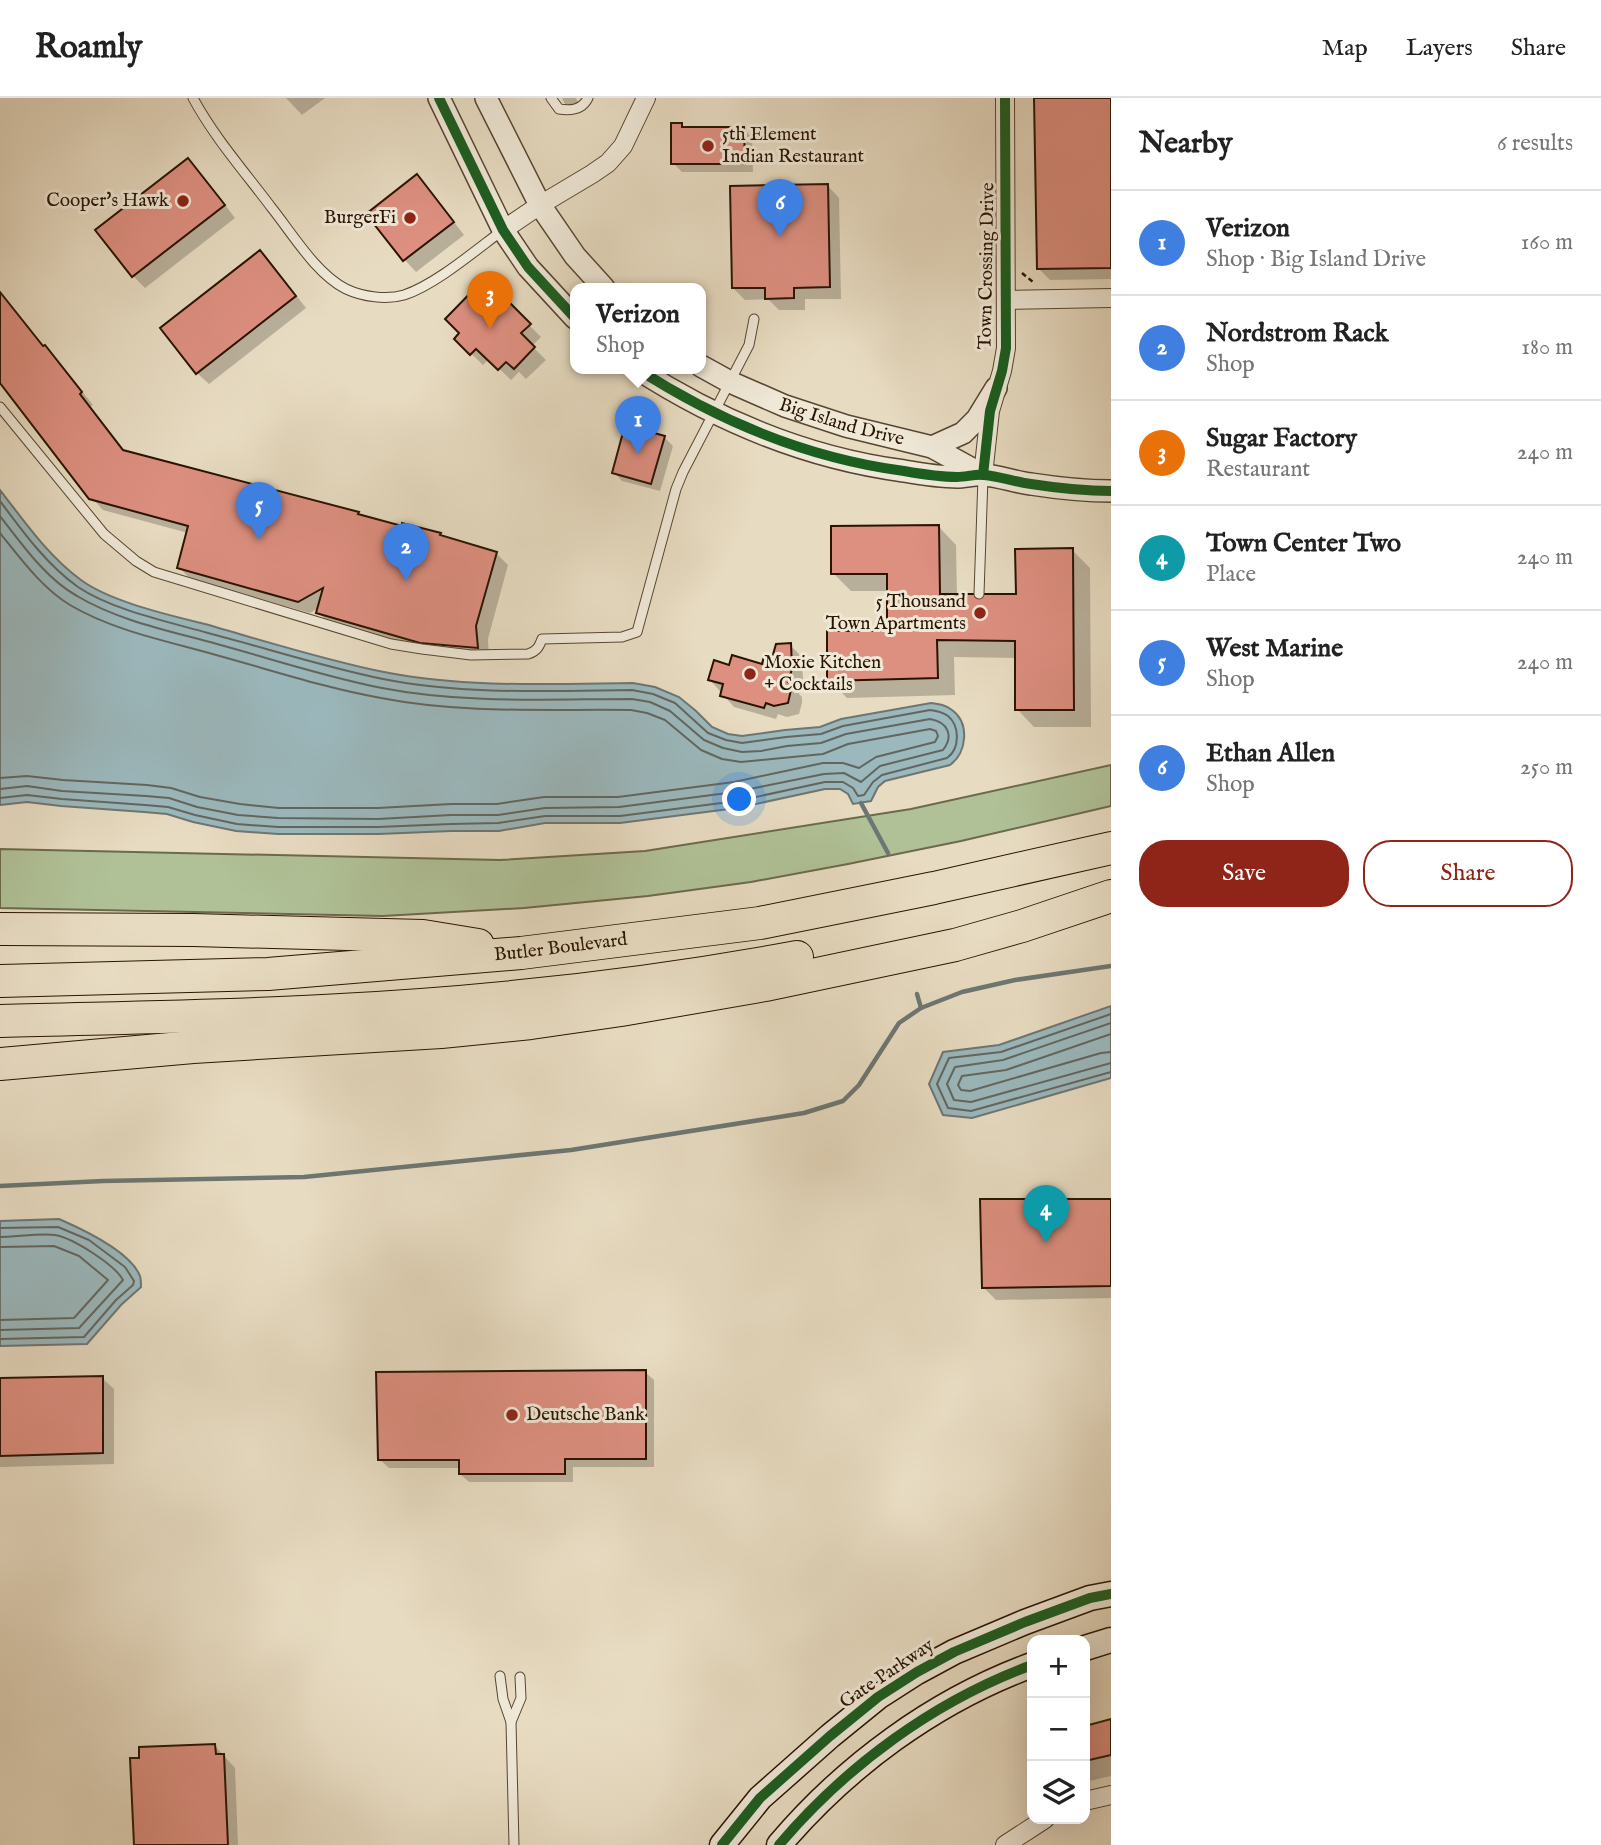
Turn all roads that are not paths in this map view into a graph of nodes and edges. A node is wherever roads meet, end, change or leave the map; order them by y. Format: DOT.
graph roads {
  1 [pos="192,98"];
  2 [pos="439,98"];
  3 [pos="486,98"];
  4 [pos="551,98"];
  5 [pos="588,98"];
  6 [pos="646,98"];
  7 [pos="1005,98"];
  8 [pos="540,205"];
  9 [pos="503,230"];
  10 [pos="599,283"];
  11 [pos="1111,298"];
  12 [pos="1007,300"];
  13 [pos="570,312"];
  14 [pos="754,319"];
  15 [pos="706,369"];
  16 [pos="645,374"];
  17 [pos="730,382"];
  18 [pos="996,388"];
  19 [pos="0,407"];
  20 [pos="715,412"];
  21 [pos="932,447"];
  22 [pos="984,475"];
  23 [pos="1111,491"];
  24 [pos="979,594"];
  25 [pos="1111,848"];
  26 [pos="1111,890"];
  27 [pos="1111,896"];
  28 [pos="0,929"];
  29 [pos="521,953"];
  30 [pos="0,981"];
  31 [pos="0,1021"];
  32 [pos="0,1064"];
  33 [pos="1111,1594"];
  34 [pos="1111,1640"];
  35 [pos="1090,1646"];
  36 [pos="1027,1667"];
  37 [pos="500,1676"];
  38 [pos="520,1677"];
  39 [pos="511,1723"];
  40 [pos="1111,1795"];
  41 [pos="1090,1800"];
  42 [pos="1037,1824"];
  43 [pos="513,1845"];
  44 [pos="722,1845"];
  45 [pos="779,1845"];
  46 [pos="1005,1845"];
  1 -- 9 [label="lane"];
  2 -- 9 [label="street"];
  3 -- 8 [label="street"];
  4 -- 5 [label="lane"];
  6 -- 8 [label="street"];
  7 -- 12 [label="street, Town Crossing Drive"];
  8 -- 9 [label="street"];
  8 -- 10 [label="street"];
  9 -- 13 [label="street"];
  11 -- 12 [label="street"];
  12 -- 18 [label="street, Town Crossing Drive"];
  14 -- 17 [label="lane"];
  15 -- 17 [label="street, Big Island Drive"];
  16 -- 20 [label="street, Big Island Drive"];
  17 -- 20 [label="lane"];
  17 -- 21 [label="street, Big Island Drive"];
  18 -- 21 [label="street"];
  18 -- 22 [label="street, Town Crossing Drive"];
  19 -- 20 [label="lane"];
  20 -- 22 [label="street, Big Island Drive"];
  21 -- 22 [label="street, Big Island Drive"];
  22 -- 23 [label="street, Big Island Drive"];
  22 -- 24 [label="lane"];
  25 -- 29 [label="highway, Butler Boulevard"];
  26 -- 31 [label="highway"];
  27 -- 32 [label="highway"];
  28 -- 29 [label="highway"];
  29 -- 30 [label="highway, Butler Boulevard"];
  33 -- 44 [label="main road, Gate Parkway"];
  34 -- 35 [label="main road"];
  36 -- 45 [label="main road"];
  37 -- 39 [label="lane"];
  38 -- 39 [label="lane"];
  39 -- 43 [label="lane"];
  40 -- 41 [label="street"];
  42 -- 46 [label="street"];
}
